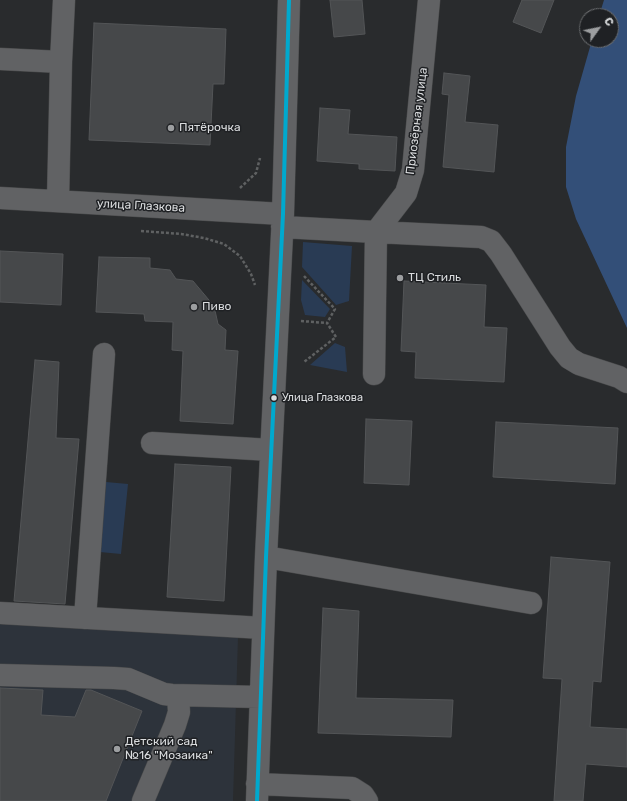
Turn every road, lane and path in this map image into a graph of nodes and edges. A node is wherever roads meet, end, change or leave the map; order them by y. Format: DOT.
graph roads {
  1 [pos="64,0"];
  2 [pos="289,0"];
  3 [pos="430,0"];
  4 [pos="0,59"];
  5 [pos="61,62"];
  6 [pos="261,155"];
  7 [pos="235,190"];
  8 [pos="0,198"];
  9 [pos="58,201"];
  10 [pos="282,220"];
  11 [pos="135,231"];
  12 [pos="376,232"];
  13 [pos="224,244"];
  14 [pos="301,274"];
  15 [pos="299,321"];
  16 [pos="327,323"];
  17 [pos="104,354"];
  18 [pos="304,362"];
  19 [pos="374,374"];
  20 [pos="627,382"];
  21 [pos="152,443"];
  22 [pos="271,450"];
  23 [pos="266,557"];
  24 [pos="531,603"];
  25 [pos="0,613"];
  26 [pos="85,618"];
  27 [pos="263,628"];
  28 [pos="0,674"];
  29 [pos="178,696"];
  30 [pos="260,697"];
  31 [pos="257,792"];
  32 [pos="143,801"];
  33 [pos="367,801"];
  1 -- 5 [label="street"];
  2 -- 10 [label="street"];
  3 -- 12 [label="street, Приозёрная улица"];
  4 -- 5 [label="street"];
  5 -- 9 [label="street"];
  6 -- 7 [label="path"];
  8 -- 9 [label="street, улица Глазкова"];
  9 -- 10 [label="street, улица Глазкова"];
  10 -- 12 [label="street, улица Глазкова"];
  10 -- 22 [label="street"];
  11 -- 13 [label="path"];
  12 -- 19 [label="street"];
  12 -- 20 [label="street, улица Глазкова"];
  14 -- 16 [label="path"];
  15 -- 16 [label="path"];
  16 -- 18 [label="path"];
  17 -- 26 [label="street"];
  21 -- 22 [label="street"];
  22 -- 23 [label="street"];
  23 -- 24 [label="street"];
  23 -- 27 [label="street"];
  25 -- 26 [label="street"];
  26 -- 27 [label="street"];
  27 -- 30 [label="street"];
  28 -- 29 [label="street"];
  29 -- 30 [label="street"];
  29 -- 32 [label="street"];
  30 -- 31 [label="street"];
  31 -- 33 [label="street"];
}
